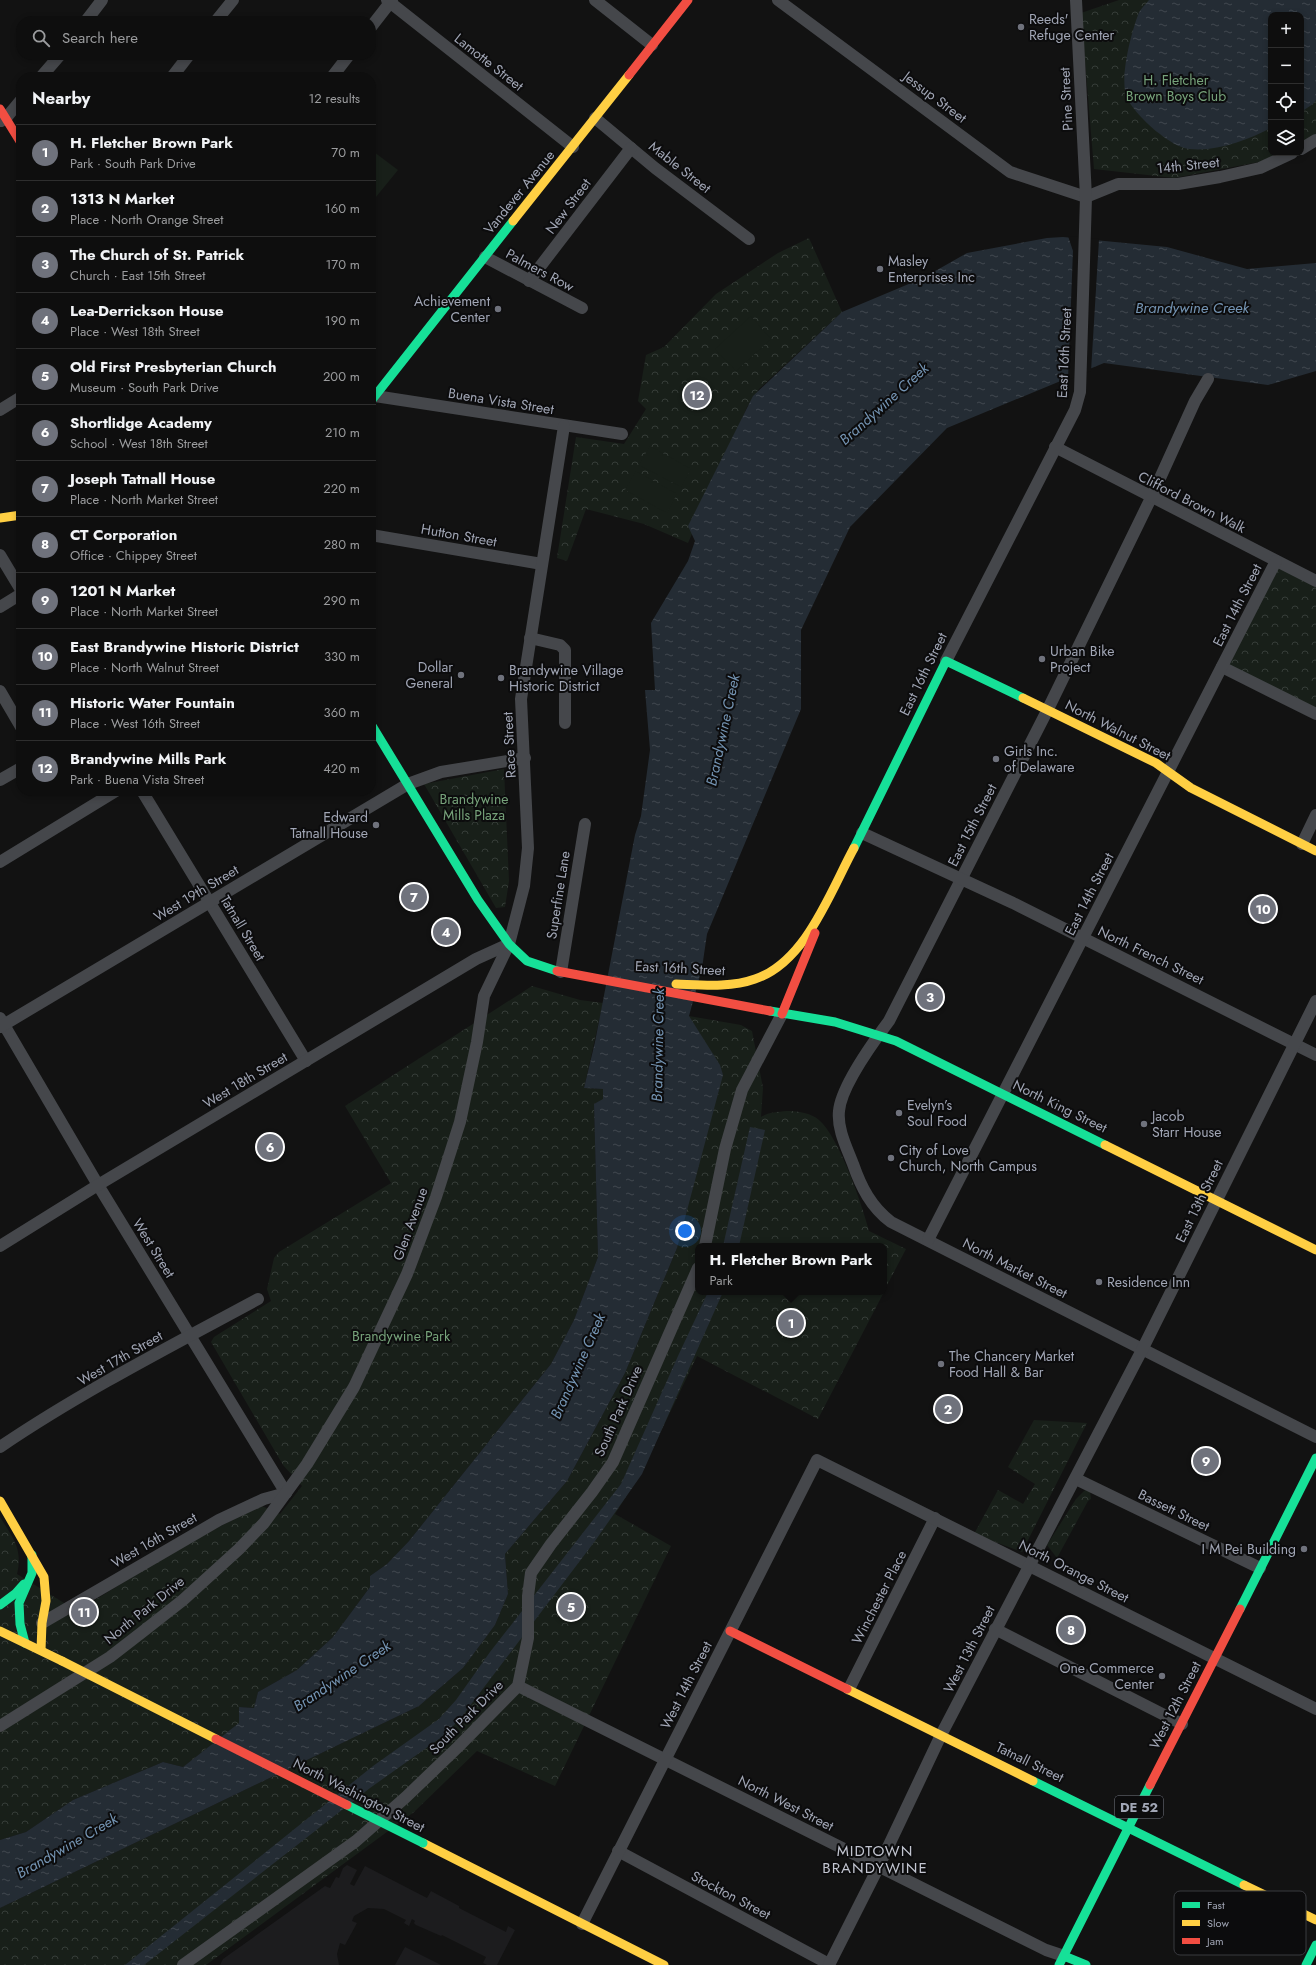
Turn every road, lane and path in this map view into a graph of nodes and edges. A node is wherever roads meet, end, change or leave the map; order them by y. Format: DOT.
graph roads {
  1 [pos="102,0"];
  2 [pos="233,0"];
  3 [pos="595,0"];
  4 [pos="688,0"];
  5 [pos="778,0"];
  6 [pos="1076,0"];
  7 [pos="390,1"];
  8 [pos="90,16"];
  9 [pos="220,16"];
  10 [pos="376,20"];
  11 [pos="652,45"];
  12 [pos="56,60"];
  13 [pos="185,60"];
  14 [pos="346,60"];
  15 [pos="45,72"];
  16 [pos="176,72"];
  17 [pos="336,72"];
  18 [pos="16,104"];
  19 [pos="2,116"];
  20 [pos="595,118"];
  21 [pos="16,137"];
  22 [pos="1316,140"];
  23 [pos="573,147"];
  24 [pos="1304,147"];
  25 [pos="631,148"];
  26 [pos="1286,156"];
  27 [pos="1086,197"];
  28 [pos="749,239"];
  29 [pos="485,257"];
  30 [pos="529,281"];
  31 [pos="582,308"];
  32 [pos="1208,379"];
  33 [pos="376,395"];
  34 [pos="376,399"];
  35 [pos="16,400"];
  36 [pos="0,410"];
  37 [pos="564,426"];
  38 [pos="622,434"];
  39 [pos="1055,447"];
  40 [pos="1151,498"];
  41 [pos="16,516"];
  42 [pos="0,518"];
  43 [pos="376,537"];
  44 [pos="0,555"];
  45 [pos="1276,561"];
  46 [pos="542,564"];
  47 [pos="1316,581"];
  48 [pos="16,582"];
  49 [pos="16,597"];
  50 [pos="0,607"];
  51 [pos="530,638"];
  52 [pos="946,661"];
  53 [pos="1222,667"];
  54 [pos="0,691"];
  55 [pos="1048,709"];
  56 [pos="1316,714"];
  57 [pos="16,718"];
  58 [pos="566,723"];
  59 [pos="376,732"];
  60 [pos="524,758"];
  61 [pos="16,771"];
  62 [pos="1168,772"];
  63 [pos="0,780"];
  64 [pos="408,784"];
  65 [pos="108,796"];
  66 [pos="145,796"];
  67 [pos="1316,815"];
  68 [pos="585,824"];
  69 [pos="862,833"];
  70 [pos="1302,844"];
  71 [pos="1316,851"];
  72 [pos="0,862"];
  73 [pos="960,880"];
  74 [pos="827,900"];
  75 [pos="209,902"];
  76 [pos="1083,938"];
  77 [pos="509,944"];
  78 [pos="561,972"];
  79 [pos="589,977"];
  80 [pos="1316,1001"];
  81 [pos="782,1014"];
  82 [pos="1,1023"];
  83 [pos="879,1035"];
  84 [pos="1294,1044"];
  85 [pos="1316,1055"];
  86 [pos="306,1061"];
  87 [pos="1004,1093"];
  88 [pos="98,1185"];
  89 [pos="1216,1199"];
  90 [pos="928,1240"];
  91 [pos="706,1243"];
  92 [pos="0,1246"];
  93 [pos="1316,1250"];
  94 [pos="695,1275"];
  95 [pos="258,1300"];
  96 [pos="191,1335"];
  97 [pos="1142,1350"];
  98 [pos="1316,1437"];
  99 [pos="0,1447"];
  100 [pos="1316,1458"];
  101 [pos="818,1460"];
  102 [pos="1076,1479"];
  103 [pos="286,1493"];
  104 [pos="0,1501"];
  105 [pos="935,1518"];
  106 [pos="32,1555"];
  107 [pos="1029,1565"];
  108 [pos="1260,1568"];
  109 [pos="32,1573"];
  110 [pos="0,1605"];
  111 [pos="42,1623"];
  112 [pos="995,1629"];
  113 [pos="0,1631"];
  114 [pos="730,1631"];
  115 [pos="25,1643"];
  116 [pos="41,1650"];
  117 [pos="1215,1658"];
  118 [pos="518,1686"];
  119 [pos="849,1688"];
  120 [pos="1316,1709"];
  121 [pos="1182,1724"];
  122 [pos="0,1726"];
  123 [pos="942,1735"];
  124 [pos="665,1760"];
  125 [pos="1129,1828"];
  126 [pos="618,1851"];
  127 [pos="879,1866"];
  128 [pos="1257,1891"];
  129 [pos="1306,1915"];
  130 [pos="1316,1920"];
  131 [pos="582,1924"];
  132 [pos="1316,1945"];
  133 [pos="1062,1961"];
  134 [pos="183,1965"];
  135 [pos="664,1965"];
  136 [pos="829,1965"];
  137 [pos="1086,1965"];
  138 [pos="1306,1965"];
  1 -- 8 [label="street"];
  2 -- 9 [label="street"];
  3 -- 11 [label="street"];
  4 -- 11 [label="main road, Vandever Avenue"];
  5 -- 27 [label="street, Jessup Street"];
  6 -- 27 [label="street, Pine Street"];
  7 -- 10 [label="street"];
  7 -- 23 [label="street, Lamotte Street"];
  11 -- 20 [label="main road, Vandever Avenue"];
  12 -- 15 [label="street"];
  13 -- 16 [label="street"];
  14 -- 17 [label="street"];
  18 -- 19 [label="street"];
  19 -- 21 [label="main road"];
  20 -- 23 [label="main road, Vandever Avenue"];
  20 -- 25 [label="street, Mable Street"];
  22 -- 24 [label="street"];
  23 -- 29 [label="main road, Vandever Avenue"];
  25 -- 28 [label="street, Mable Street"];
  25 -- 30 [label="street, New Street"];
  26 -- 27 [label="street, 14th Street"];
  27 -- 39 [label="street, East 16th Street"];
  29 -- 30 [label="street, Palmers Row"];
  29 -- 33 [label="main road, Vandever Avenue"];
  30 -- 31 [label="street, Palmers Row"];
  32 -- 40 [label="street, East 15th Street"];
  34 -- 37 [label="street, Buena Vista Street"];
  35 -- 36 [label="street"];
  37 -- 38 [label="street, Buena Vista Street"];
  37 -- 46 [label="street, Race Street"];
  39 -- 40 [label="street, Clifford Brown Walk"];
  39 -- 52 [label="street, East 16th Street"];
  40 -- 45 [label="street, Clifford Brown Walk"];
  40 -- 55 [label="street, East 15th Street"];
  41 -- 42 [label="main road"];
  43 -- 46 [label="street, Hutton Street"];
  44 -- 48 [label="street"];
  45 -- 47 [label="street, Clifford Brown Walk"];
  45 -- 53 [label="street, East 14th Street"];
  46 -- 51 [label="street, Race Street"];
  49 -- 50 [label="street"];
  51 -- 58 [label="street"];
  51 -- 60 [label="street, Race Street"];
  52 -- 55 [label="main road, North Walnut Street"];
  52 -- 69 [label="main road, East 16th Street"];
  53 -- 56 [label="street"];
  53 -- 62 [label="street, East 14th Street"];
  54 -- 57 [label="street"];
  55 -- 62 [label="main road, North Walnut Street"];
  55 -- 73 [label="street, East 15th Street"];
  59 -- 64 [label="main road"];
  60 -- 64 [label="street, West 19th Street"];
  60 -- 77 [label="street, Race Street"];
  61 -- 63 [label="street"];
  62 -- 70 [label="main road, North Walnut Street"];
  62 -- 76 [label="street, East 14th Street"];
  64 -- 75 [label="street, West 19th Street"];
  64 -- 77 [label="main road"];
  65 -- 72 [label="street"];
  66 -- 75 [label="street, Tatnall Street"];
  67 -- 70 [label="street"];
  68 -- 78 [label="street, Superfine Lane"];
  69 -- 73 [label="street, North French Street"];
  69 -- 74 [label="main road, East 16th Street"];
  70 -- 71 [label="main road, North Walnut Street"];
  73 -- 76 [label="street, North French Street"];
  73 -- 83 [label="street, East 15th Street"];
  74 -- 79 [label="main road, East 16th Street"];
  74 -- 81 [label="main road"];
  75 -- 82 [label="street, West 19th Street"];
  75 -- 86 [label="street, Tatnall Street"];
  76 -- 84 [label="street, North French Street"];
  76 -- 87 [label="street, East 14th Street"];
  77 -- 78 [label="main road"];
  77 -- 86 [label="street, West 18th Street"];
  77 -- 103 [label="street, Glen Avenue"];
  78 -- 79 [label="main road"];
  79 -- 81 [label="main road"];
  80 -- 84 [label="street, East 13th Street"];
  81 -- 83 [label="main road, North King Street"];
  81 -- 91 [label="street"];
  82 -- 88 [label="street, West Street"];
  83 -- 87 [label="main road, North King Street"];
  83 -- 90 [label="street, North Market Street"];
  84 -- 85 [label="street, North French Street"];
  84 -- 89 [label="street, East 13th Street"];
  86 -- 88 [label="street, West 18th Street"];
  87 -- 89 [label="main road, North King Street"];
  87 -- 90 [label="street, East 14th Street"];
  88 -- 92 [label="street, West 18th Street"];
  88 -- 96 [label="street, West Street"];
  89 -- 93 [label="main road, North King Street"];
  89 -- 97 [label="street, East 13th Street"];
  90 -- 97 [label="street, North Market Street"];
  94 -- 118 [label="street, South Park Drive"];
  95 -- 96 [label="street, West 17th Street"];
  96 -- 99 [label="street, West 17th Street"];
  96 -- 103 [label="street, West Street"];
  97 -- 98 [label="street, North Market Street"];
  97 -- 102 [label="street, West 13th Street"];
  100 -- 108 [label="main road, West 12th Street / DE 52"];
  101 -- 105 [label="street, North Orange Street"];
  101 -- 114 [label="street, West 14th Street"];
  102 -- 107 [label="street, West 13th Street"];
  102 -- 108 [label="street, Bassett Street"];
  103 -- 111 [label="street, West 16th Street"];
  103 -- 122 [label="street, North Park Drive"];
  104 -- 106 [label="main road"];
  105 -- 107 [label="street, North Orange Street"];
  105 -- 119 [label="street, Winchester Place"];
  106 -- 109 [label="main road"];
  106 -- 111 [label="main road"];
  107 -- 112 [label="street, West 13th Street"];
  107 -- 117 [label="street, North Orange Street"];
  108 -- 117 [label="main road, West 12th Street / DE 52"];
  109 -- 110 [label="main road"];
  109 -- 115 [label="main road"];
  111 -- 116 [label="main road"];
  112 -- 121 [label="street"];
  112 -- 123 [label="street, West 13th Street"];
  113 -- 115 [label="main road, North Washington Street"];
  114 -- 119 [label="main road, Tatnall Street"];
  114 -- 124 [label="street, West 14th Street"];
  115 -- 116 [label="main road, North Washington Street"];
  116 -- 131 [label="main road, North Washington Street, bridge"];
  117 -- 120 [label="street, North Orange Street"];
  117 -- 121 [label="main road, West 12th Street / DE 52"];
  118 -- 124 [label="street, North West Street"];
  118 -- 134 [label="street, South Park Drive"];
  119 -- 123 [label="main road, Tatnall Street"];
  121 -- 125 [label="main road, West 12th Street / DE 52"];
  123 -- 125 [label="main road, Tatnall Street"];
  123 -- 127 [label="street, West 13th Street"];
  124 -- 126 [label="street, West 14th Street"];
  124 -- 127 [label="street, North West Street"];
  125 -- 128 [label="main road, Tatnall Street"];
  125 -- 133 [label="main road, West 12th Street / DE 52"];
  126 -- 131 [label="street, West 14th Street"];
  126 -- 136 [label="street, Stockton Street"];
  127 -- 133 [label="street, North West Street"];
  127 -- 136 [label="street, West 13th Street"];
  129 -- 130 [label="main road, Tatnall Street"];
  131 -- 135 [label="main road, North Washington Street"];
  132 -- 138 [label="main road"];
  133 -- 137 [label="main road, North West Street"];
}
